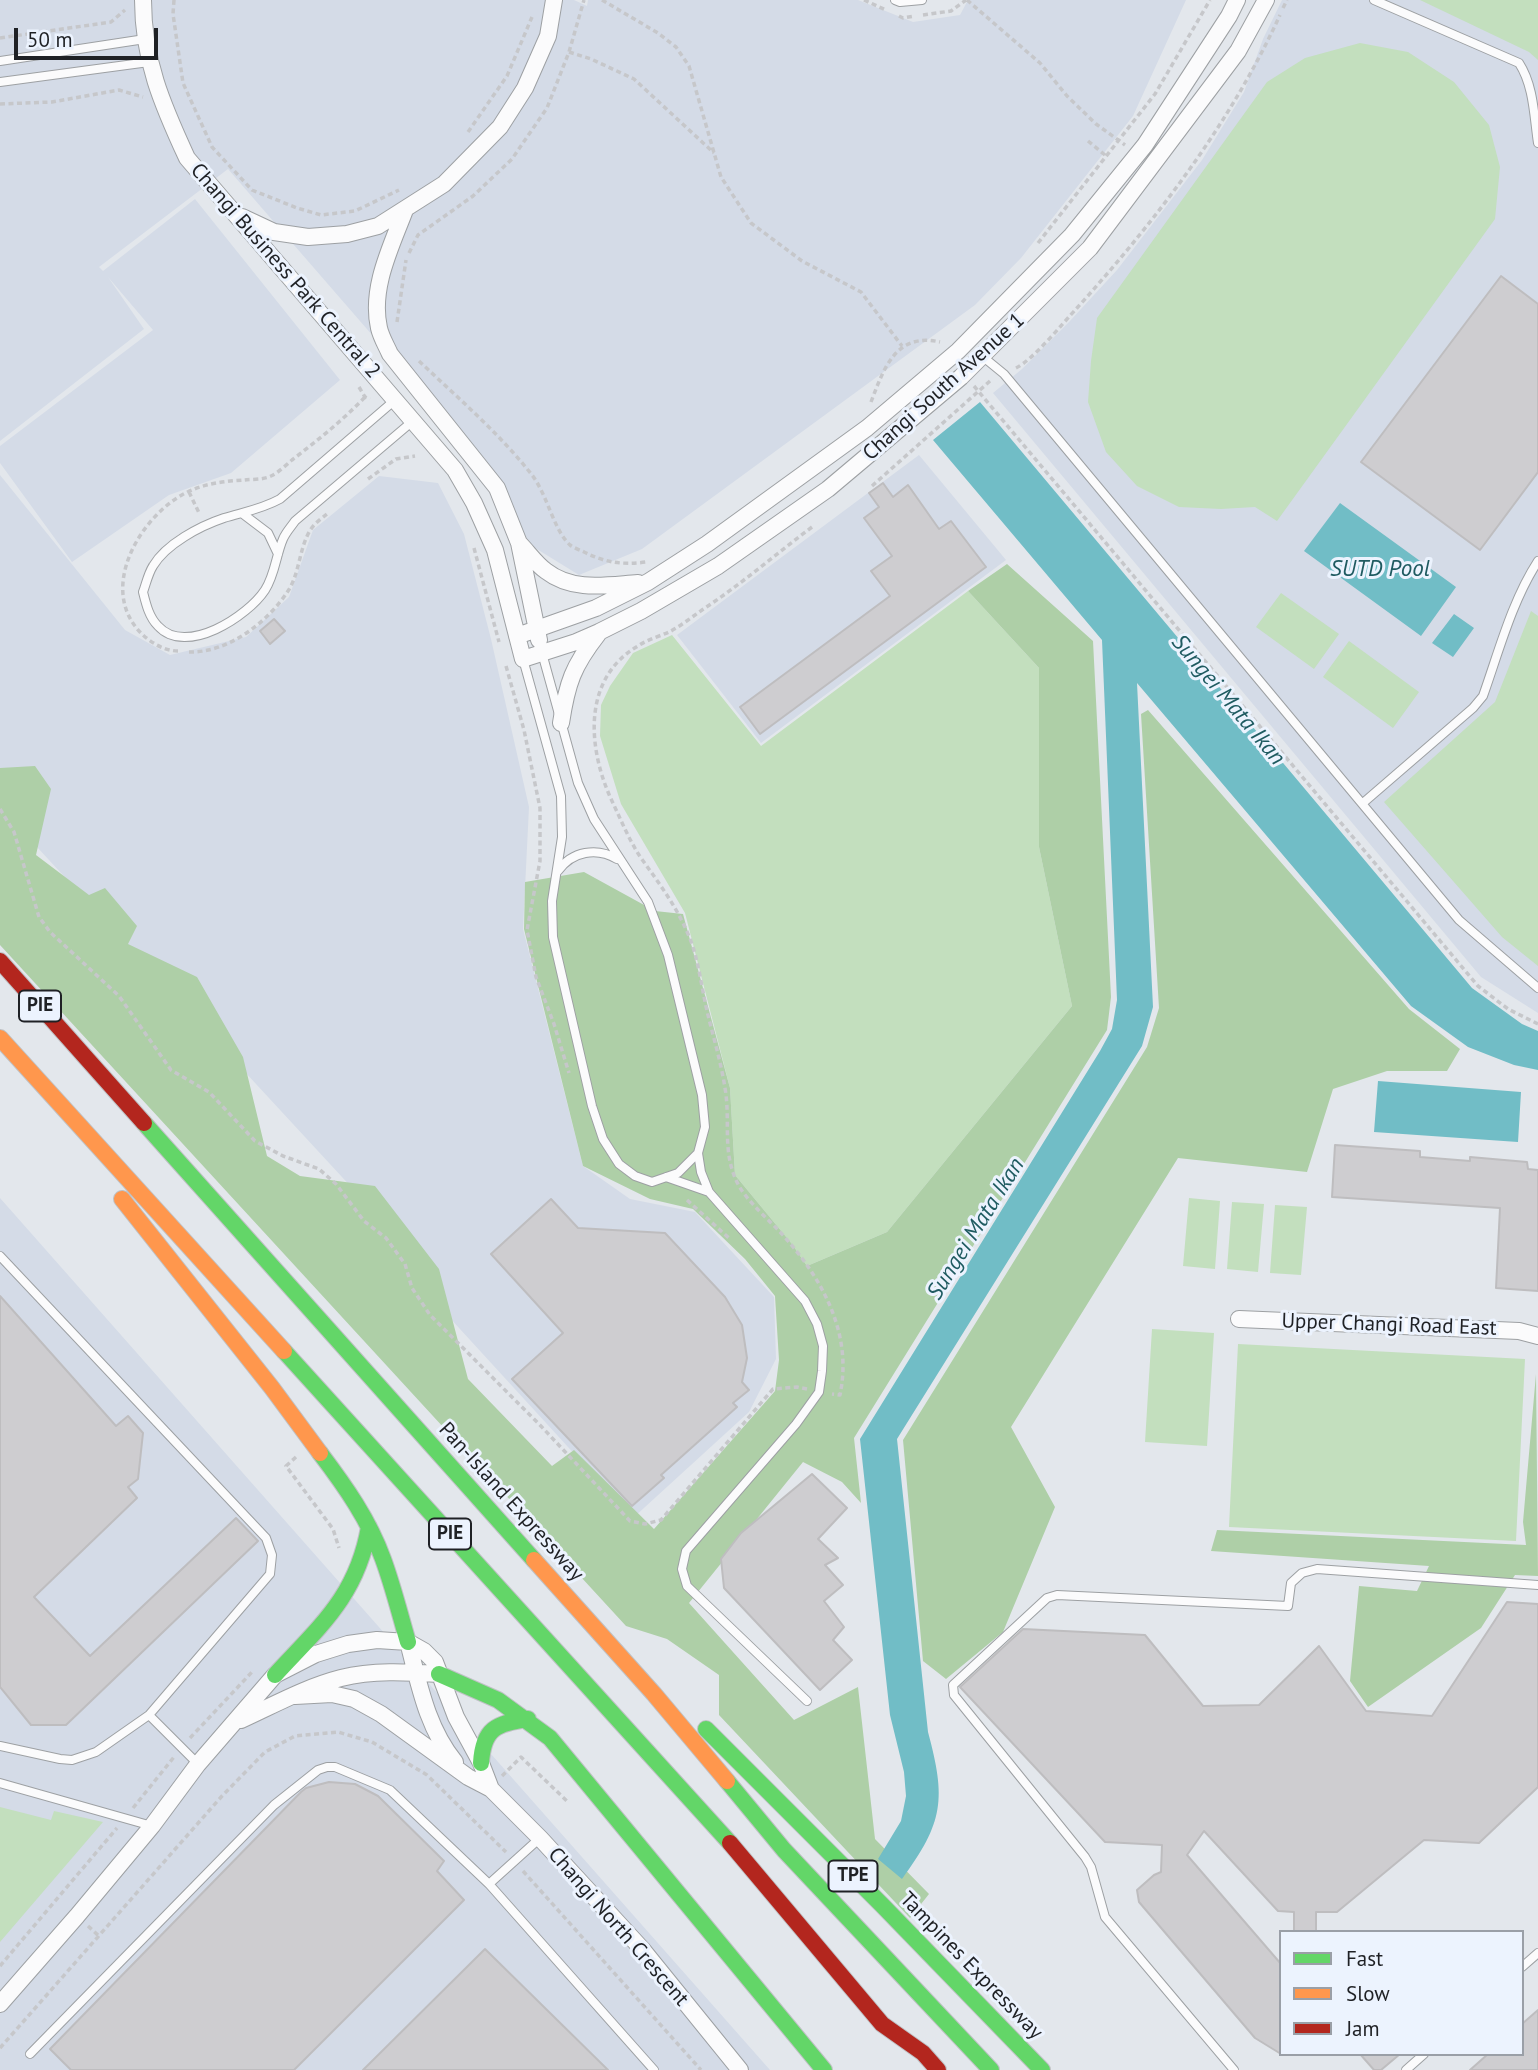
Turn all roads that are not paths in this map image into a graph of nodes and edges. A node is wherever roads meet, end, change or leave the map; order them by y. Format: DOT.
graph roads {
  1 [pos="144,0"];
  2 [pos="554,0"];
  3 [pos="895,0"];
  4 [pos="922,0"];
  5 [pos="1237,0"];
  6 [pos="1266,0"];
  7 [pos="1374,0"];
  8 [pos="1395,0"];
  9 [pos="1411,17"];
  10 [pos="145,39"];
  11 [pos="0,61"];
  12 [pos="149,62"];
  13 [pos="0,82"];
  14 [pos="1538,143"];
  15 [pos="405,211"];
  16 [pos="236,214"];
  17 [pos="982,356"];
  18 [pos="390,404"];
  19 [pos="409,425"];
  20 [pos="243,514"];
  21 [pos="519,543"];
  22 [pos="278,554"];
  23 [pos="1538,561"];
  24 [pos="648,582"];
  25 [pos="536,630"];
  26 [pos="599,632"];
  27 [pos="517,636"];
  28 [pos="542,653"];
  29 [pos="523,659"];
  30 [pos="561,723"];
  31 [pos="1363,803"];
  32 [pos="619,860"];
  33 [pos="556,873"];
  34 [pos="0,961"];
  35 [pos="1538,988"];
  36 [pos="5,1044"];
  37 [pos="698,1153"];
  38 [pos="666,1177"];
  39 [pos="709,1192"];
  40 [pos="0,1256"];
  41 [pos="1239,1319"];
  42 [pos="1538,1336"];
  43 [pos="369,1527"];
  44 [pos="1538,1586"];
  45 [pos="408,1642"];
  46 [pos="416,1673"];
  47 [pos="439,1674"];
  48 [pos="275,1675"];
  49 [pos="654,1694"];
  50 [pos="295,1696"];
  51 [pos="807,1701"];
  52 [pos="149,1716"];
  53 [pos="528,1719"];
  54 [pos="236,1723"];
  55 [pos="0,1746"];
  56 [pos="481,1763"];
  57 [pos="198,1764"];
  58 [pos="468,1777"];
  59 [pos="0,1783"];
  60 [pos="491,1789"];
  61 [pos="152,1826"];
  62 [pos="541,1838"];
  63 [pos="489,1884"];
  64 [pos="1538,1953"];
  65 [pos="1524,1965"];
  66 [pos="0,2004"];
  67 [pos="882,2024"];
  68 [pos="30,2054"];
  69 [pos="1422,2056"];
  70 [pos="904,2059"];
  71 [pos="654,2070"];
  72 [pos="740,2070"];
  73 [pos="824,2070"];
  74 [pos="937,2070"];
  75 [pos="991,2070"];
  76 [pos="1042,2070"];
  77 [pos="1234,2070"];
  78 [pos="1406,2070"];
  1 -- 10 [label="street, Changi Business Park Central 2"];
  2 -- 15 [label="street"];
  3 -- 4 [label="lane"];
  5 -- 24 [label="street, Changi South Avenue 1"];
  6 -- 17 [label="street, Changi South Avenue 1"];
  7 -- 9 [label="lane"];
  8 -- 9 [label="lane"];
  9 -- 14 [label="lane"];
  10 -- 11 [label="lane"];
  10 -- 12 [label="street, Changi Business Park Central 2"];
  12 -- 13 [label="lane"];
  12 -- 16 [label="street, Changi Business Park Central 2"];
  15 -- 16 [label="street"];
  15 -- 21 [label="street"];
  16 -- 18 [label="street, Changi Business Park Central 2"];
  17 -- 26 [label="street, Changi South Avenue 1"];
  17 -- 31 [label="lane"];
  18 -- 19 [label="street, Changi Business Park Central 2"];
  18 -- 20 [label="lane, Changi Business Park Central 2"];
  19 -- 22 [label="lane, Changi Business Park Central 2"];
  19 -- 27 [label="street, Changi Business Park Central 2"];
  20 -- 22 [label="lane"];
  20 -- 22 [label="lane, Changi Business Park Central 2"];
  21 -- 24 [label="street, Changi South Avenue 1"];
  21 -- 25 [label="street"];
  23 -- 31 [label="lane"];
  24 -- 25 [label="street, Changi South Avenue 1"];
  25 -- 27 [label="street, Changi South Avenue 1"];
  25 -- 28 [label="street"];
  26 -- 28 [label="street, Changi South Avenue 1"];
  26 -- 30 [label="street"];
  27 -- 29 [label="street, Changi Business Park Central 2"];
  28 -- 29 [label="street, Changi South Avenue 1"];
  28 -- 30 [label="lane"];
  29 -- 33 [label="lane, Changi Business Park Central 2"];
  30 -- 32 [label="lane"];
  31 -- 35 [label="lane"];
  32 -- 33 [label="lane"];
  32 -- 37 [label="lane"];
  33 -- 38 [label="lane, Changi Business Park Central 2"];
  34 -- 49 [label="highway, Pan-Island Expressway / PIE"];
  36 -- 43 [label="highway"];
  36 -- 67 [label="highway, PIE"];
  37 -- 38 [label="lane"];
  37 -- 39 [label="lane"];
  38 -- 39 [label="lane, Changi Business Park Central 2"];
  39 -- 51 [label="lane"];
  40 -- 52 [label="lane"];
  41 -- 42 [label="street, Upper Changi Road East"];
  43 -- 45 [label="highway"];
  43 -- 48 [label="highway"];
  44 -- 77 [label="lane"];
  45 -- 46 [label="street, Changi North Crescent"];
  45 -- 47 [label="street, Changi North Crescent"];
  45 -- 48 [label="street, Changi North Crescent"];
  46 -- 47 [label="street, Changi North Crescent"];
  46 -- 50 [label="street, Changi North Crescent"];
  46 -- 58 [label="street, Changi North Crescent"];
  47 -- 53 [label="highway"];
  47 -- 56 [label="street, Changi North Crescent"];
  48 -- 54 [label="street, Changi North Crescent"];
  49 -- 75 [label="highway, Pan-Island Expressway / PIE"];
  49 -- 76 [label="highway, Tampines Expressway / TPE"];
  50 -- 54 [label="street, Changi North Crescent"];
  50 -- 58 [label="street, Changi North Crescent"];
  52 -- 55 [label="lane"];
  52 -- 57 [label="lane"];
  53 -- 56 [label="highway"];
  53 -- 73 [label="highway"];
  54 -- 57 [label="street, Changi North Crescent"];
  56 -- 60 [label="street, Changi North Crescent"];
  57 -- 61 [label="street, Changi North Crescent"];
  58 -- 60 [label="street, Changi North Crescent"];
  59 -- 61 [label="lane"];
  60 -- 62 [label="street, Changi North Crescent"];
  61 -- 66 [label="street, Changi North Crescent"];
  62 -- 63 [label="lane"];
  62 -- 72 [label="street, Changi North Crescent"];
  63 -- 68 [label="lane"];
  63 -- 71 [label="lane"];
  64 -- 65 [label="lane"];
  67 -- 70 [label="highway"];
  67 -- 74 [label="highway, PIE"];
  69 -- 78 [label="lane"];
}
